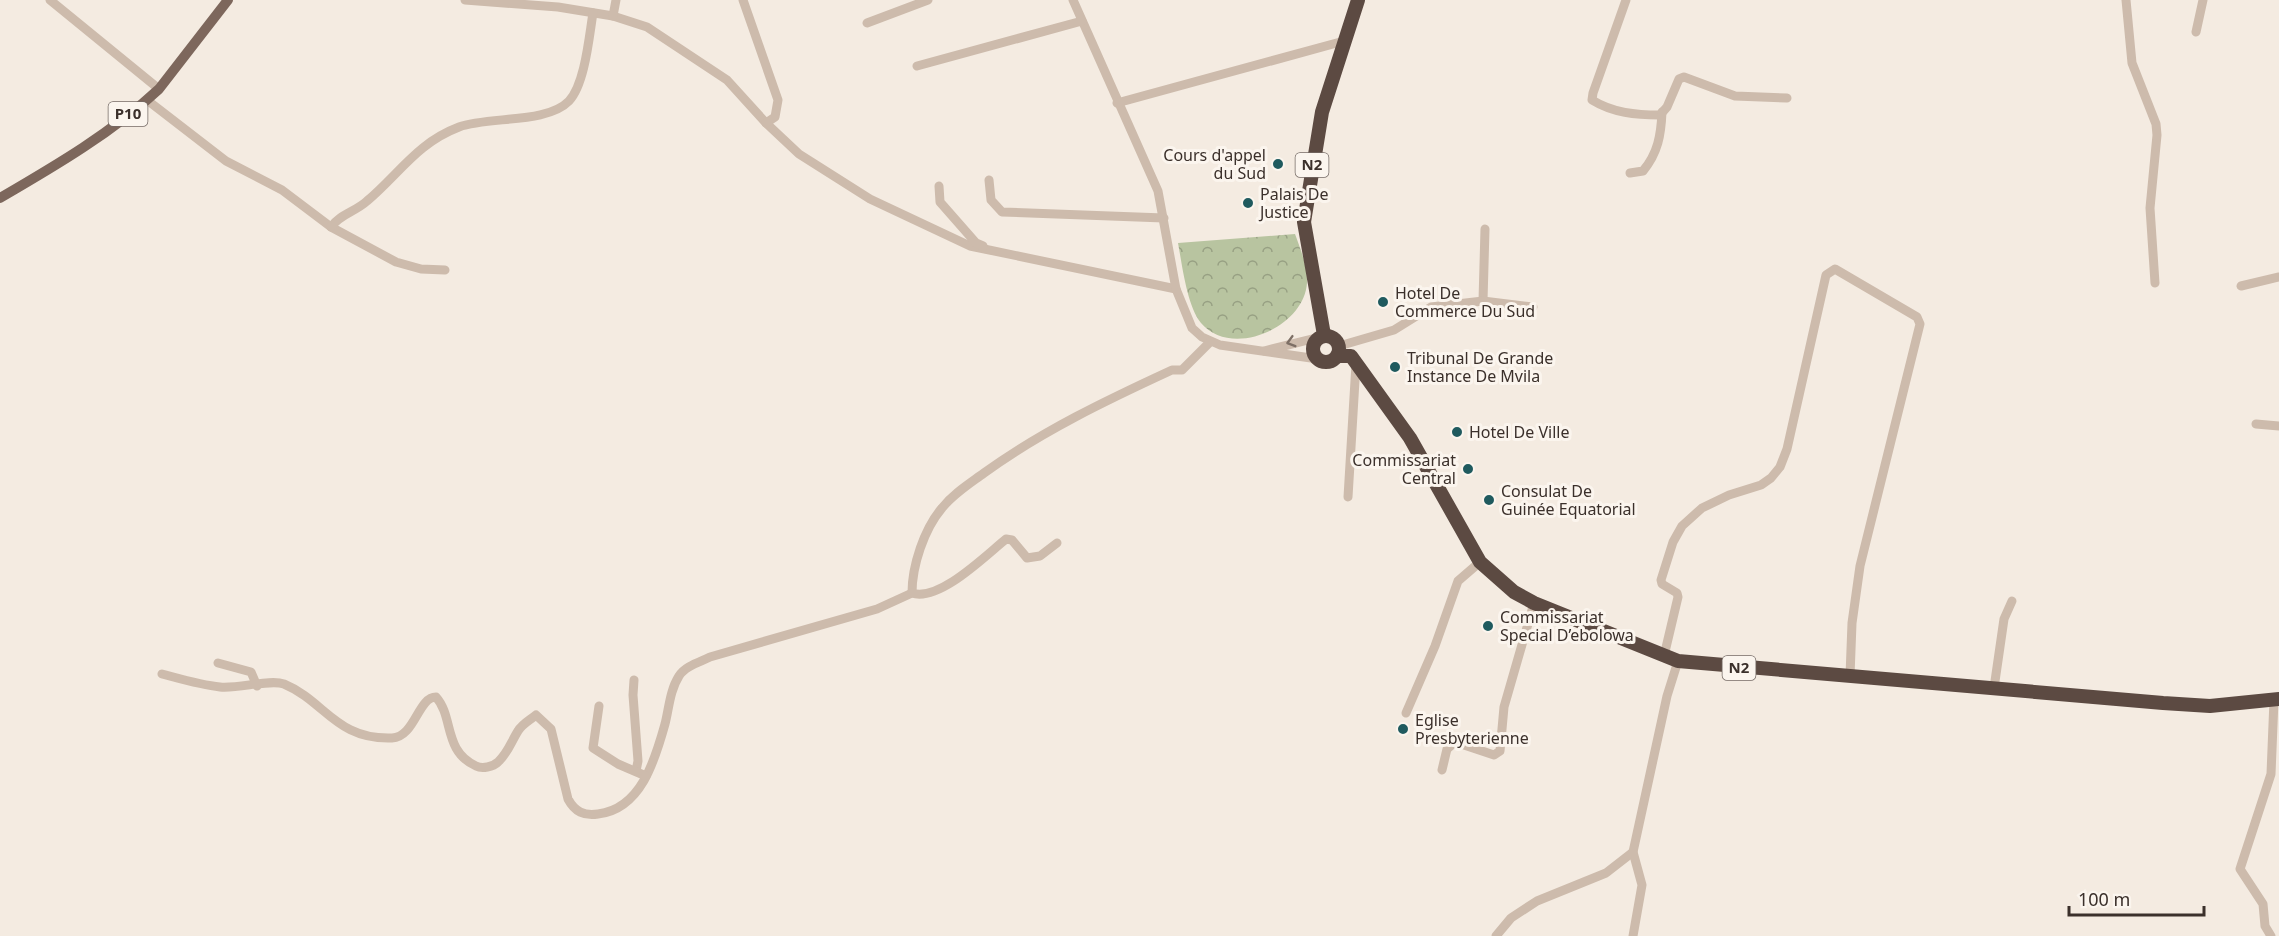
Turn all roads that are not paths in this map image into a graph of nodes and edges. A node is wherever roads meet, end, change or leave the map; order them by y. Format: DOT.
graph roads {
  1 [pos="50,0"];
  2 [pos="465,0"];
  3 [pos="616,0"];
  4 [pos="743,0"];
  5 [pos="928,0"];
  6 [pos="1073,0"];
  7 [pos="1358,0"];
  8 [pos="1626,0"];
  9 [pos="2126,0"];
  10 [pos="2203,0"];
  11 [pos="225,2"];
  12 [pos="593,14"];
  13 [pos="613,16"];
  14 [pos="1082,21"];
  15 [pos="867,23"];
  16 [pos="2196,32"];
  17 [pos="1344,41"];
  18 [pos="917,66"];
  19 [pos="159,89"];
  20 [pos="1787,98"];
  21 [pos="147,100"];
  22 [pos="1117,103"];
  23 [pos="1662,112"];
  24 [pos="766,123"];
  25 [pos="1630,173"];
  26 [pos="989,180"];
  27 [pos="939,186"];
  28 [pos="0,198"];
  29 [pos="1164,218"];
  30 [pos="331,227"];
  31 [pos="1485,229"];
  32 [pos="994,251"];
  33 [pos="445,270"];
  34 [pos="2279,277"];
  35 [pos="2155,283"];
  36 [pos="2241,286"];
  37 [pos="1176,289"];
  38 [pos="1483,301"];
  39 [pos="1533,307"];
  40 [pos="1322,336"];
  41 [pos="1210,342"];
  42 [pos="1264,351"];
  43 [pos="1338,351"];
  44 [pos="1318,359"];
  45 [pos="1356,364"];
  46 [pos="2256,424"];
  47 [pos="2279,426"];
  48 [pos="1348,497"];
  49 [pos="1057,543"];
  50 [pos="1480,562"];
  51 [pos="912,593"];
  52 [pos="2012,601"];
  53 [pos="1534,603"];
  54 [pos="1665,656"];
  55 [pos="1678,661"];
  56 [pos="218,663"];
  57 [pos="162,675"];
  58 [pos="1850,676"];
  59 [pos="634,680"];
  60 [pos="256,686"];
  61 [pos="1994,688"];
  62 [pos="2276,699"];
  63 [pos="599,706"];
  64 [pos="1406,713"];
  65 [pos="1442,770"];
  66 [pos="636,771"];
  67 [pos="646,776"];
  68 [pos="1633,852"];
  69 [pos="1496,936"];
  70 [pos="1634,936"];
  71 [pos="2271,936"];
  1 -- 19 [label="street"];
  2 -- 12 [label="street"];
  3 -- 13 [label="street"];
  4 -- 24 [label="street"];
  5 -- 15 [label="street"];
  6 -- 14 [label="street"];
  7 -- 17 [label="highway, N2"];
  8 -- 23 [label="street"];
  9 -- 35 [label="street"];
  10 -- 16 [label="street"];
  11 -- 19 [label="main road, P10"];
  12 -- 13 [label="street"];
  12 -- 30 [label="street"];
  13 -- 24 [label="street"];
  14 -- 18 [label="street"];
  14 -- 22 [label="street"];
  17 -- 22 [label="street"];
  17 -- 40 [label="highway, N2"];
  19 -- 21 [label="main road, P10"];
  20 -- 23 [label="street"];
  21 -- 28 [label="main road, P10"];
  21 -- 30 [label="street"];
  22 -- 29 [label="street"];
  23 -- 25 [label="street"];
  24 -- 32 [label="street"];
  26 -- 29 [label="street"];
  27 -- 32 [label="street"];
  29 -- 37 [label="street"];
  30 -- 33 [label="street"];
  31 -- 38 [label="street"];
  32 -- 37 [label="street"];
  34 -- 36 [label="street"];
  37 -- 41 [label="street"];
  38 -- 39 [label="street"];
  38 -- 43 [label="street"];
  40 -- 42 [label="street, one-way"];
  40 -- 43 [label="highway"];
  40 -- 44 [label="highway, N2"];
  41 -- 42 [label="street"];
  41 -- 51 [label="street"];
  42 -- 44 [label="street"];
  43 -- 44 [label="highway"];
  43 -- 45 [label="highway"];
  45 -- 48 [label="street"];
  45 -- 50 [label="highway, N2"];
  46 -- 47 [label="street"];
  49 -- 51 [label="street"];
  50 -- 53 [label="highway, N2"];
  50 -- 64 [label="street"];
  51 -- 67 [label="street"];
  52 -- 61 [label="street"];
  53 -- 54 [label="highway, N2"];
  53 -- 65 [label="street"];
  54 -- 55 [label="highway, N2"];
  54 -- 58 [label="street"];
  55 -- 58 [label="highway, N2"];
  55 -- 68 [label="street"];
  56 -- 60 [label="street"];
  57 -- 60 [label="street"];
  58 -- 61 [label="highway, N2"];
  59 -- 66 [label="street"];
  60 -- 67 [label="street"];
  61 -- 62 [label="highway, N2"];
  62 -- 71 [label="street"];
  63 -- 66 [label="street"];
  66 -- 67 [label="street"];
  68 -- 69 [label="street"];
  68 -- 70 [label="street"];
}
